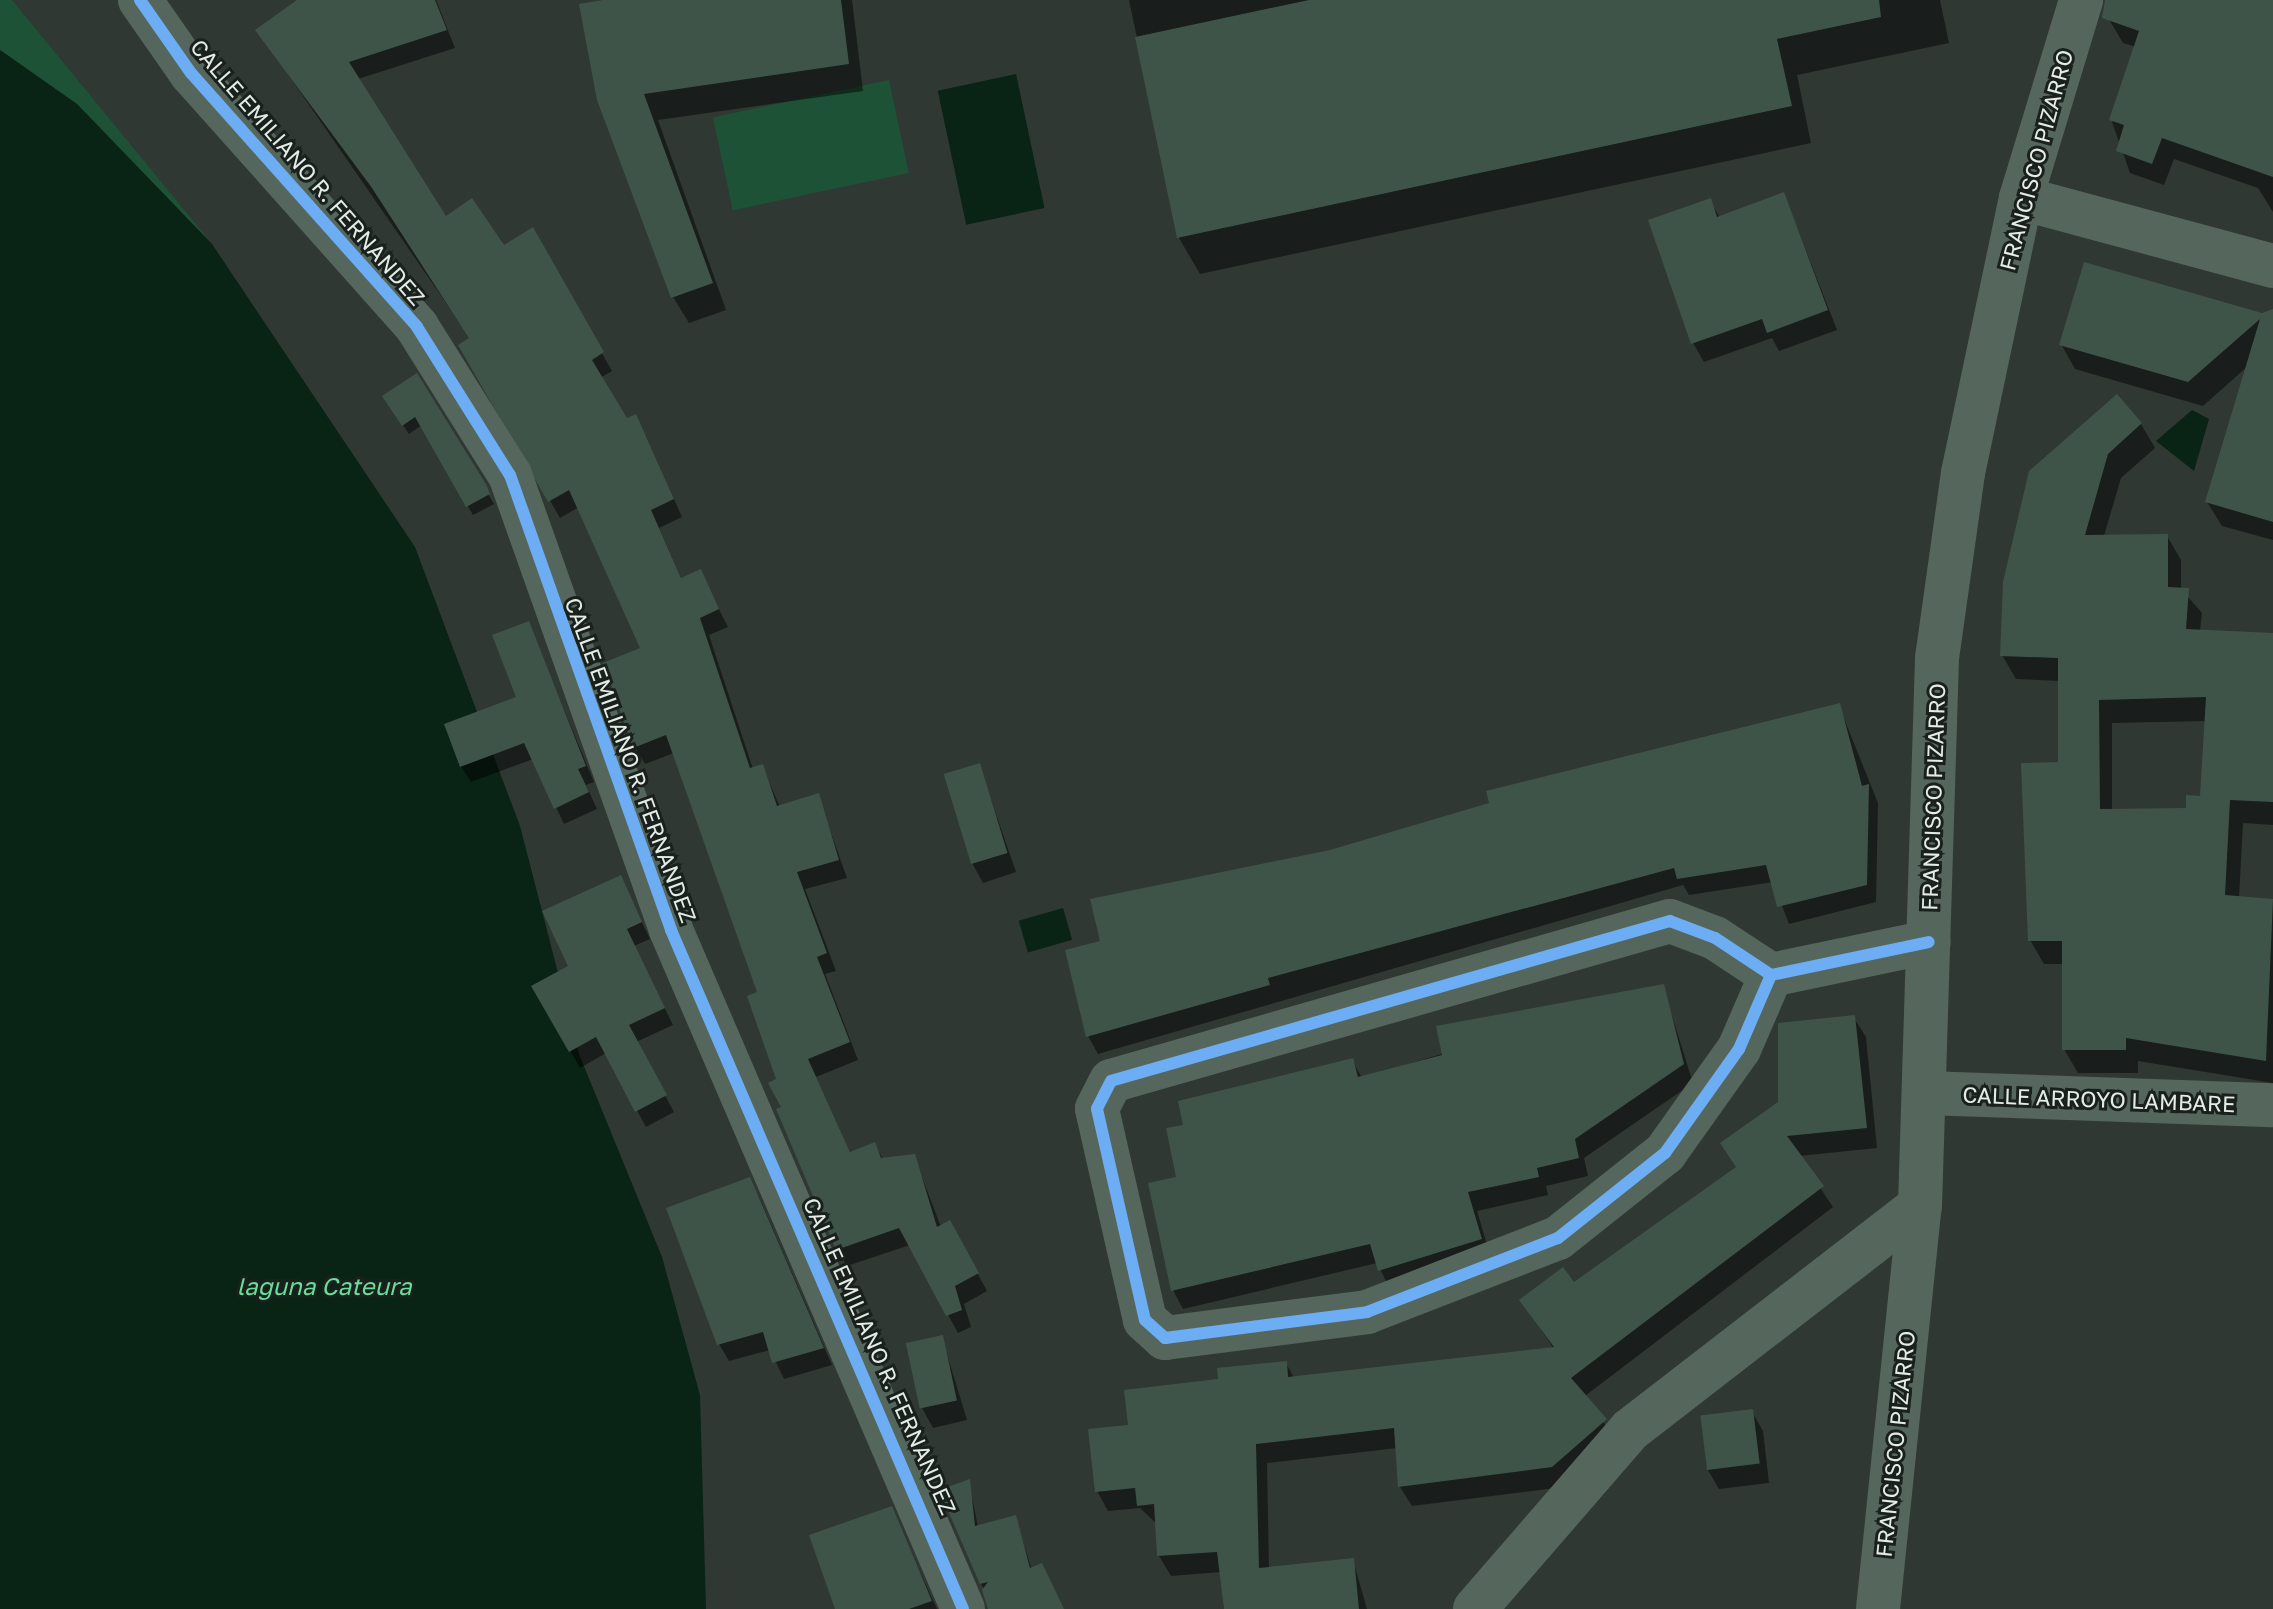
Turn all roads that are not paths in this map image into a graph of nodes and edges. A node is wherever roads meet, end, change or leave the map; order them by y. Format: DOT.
graph roads {
  1 [pos="140,0"];
  2 [pos="2081,0"];
  3 [pos="2021,198"];
  4 [pos="2273,266"];
  5 [pos="1929,942"];
  6 [pos="1771,975"];
  7 [pos="1925,1093"];
  8 [pos="2273,1105"];
  9 [pos="1920,1206"];
  10 [pos="963,1609"];
  11 [pos="1475,1609"];
  12 [pos="1878,1609"];
  1 -- 10 [label="street, CALLE EMILIANO R. FERNANDEZ"];
  2 -- 3 [label="street, FRANCISCO PIZARRO"];
  3 -- 4 [label="street"];
  3 -- 5 [label="street, FRANCISCO PIZARRO"];
  5 -- 6 [label="street"];
  5 -- 7 [label="street, FRANCISCO PIZARRO"];
  6 -- 6 [label="street"];
  7 -- 8 [label="street, CALLE ARROYO LAMBARE"];
  7 -- 9 [label="street, FRANCISCO PIZARRO"];
  9 -- 11 [label="street"];
  9 -- 12 [label="street, FRANCISCO PIZARRO"];
}
